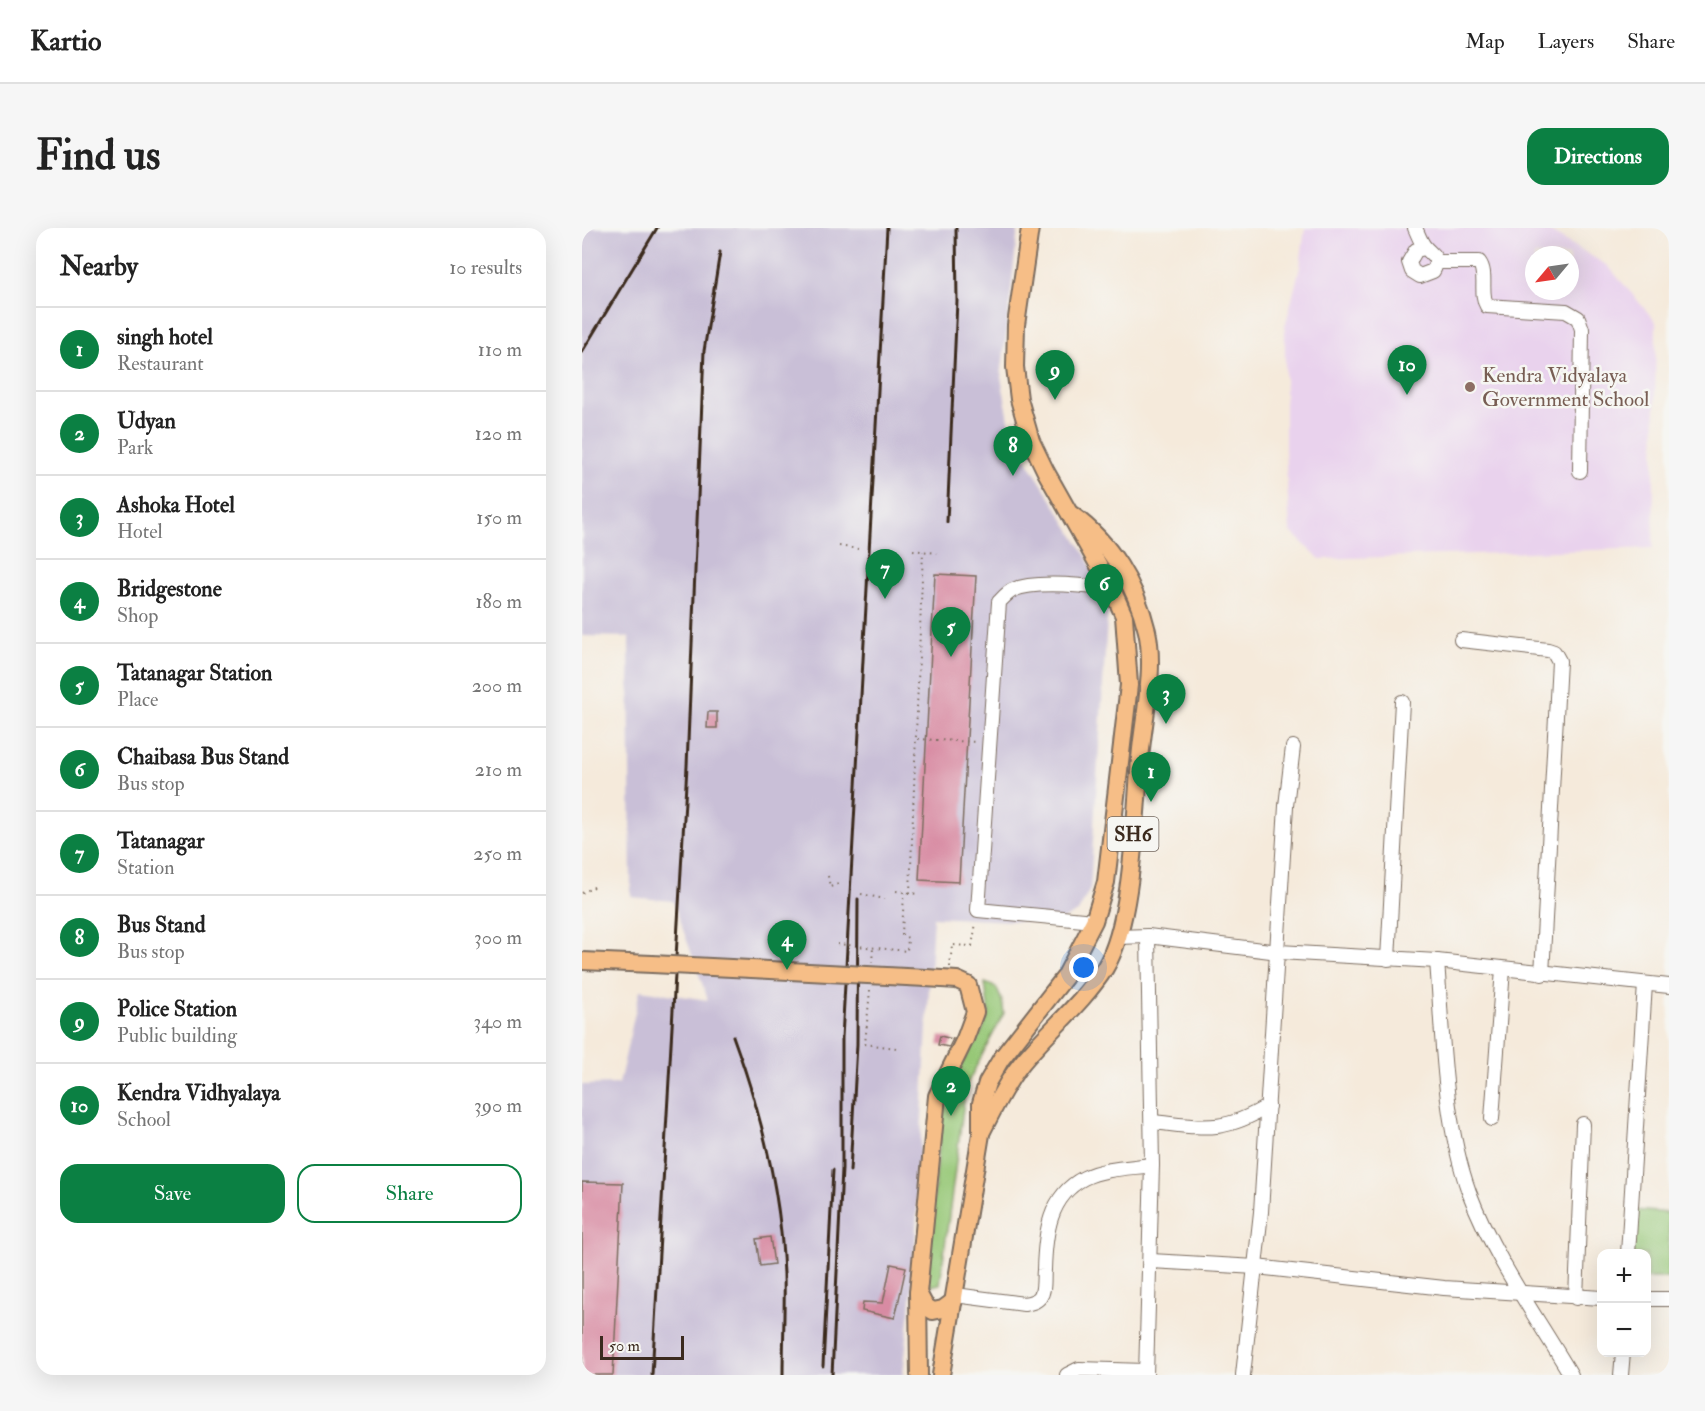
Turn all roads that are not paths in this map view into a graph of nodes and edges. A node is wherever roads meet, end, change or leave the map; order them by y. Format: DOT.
graph roads {
  1 [pos="1030,228"];
  2 [pos="1414,228"];
  3 [pos="1425,248"];
  4 [pos="1437,262"];
  5 [pos="1580,471"];
  6 [pos="1071,514"];
  7 [pos="1112,589"];
  8 [pos="1461,640"];
  9 [pos="1402,702"];
  10 [pos="1293,747"];
  11 [pos="1094,921"];
  12 [pos="1148,936"];
  13 [pos="1118,937"];
  14 [pos="1279,952"];
  15 [pos="1388,959"];
  16 [pos="582,961"];
  17 [pos="1437,961"];
  18 [pos="1503,969"];
  19 [pos="1542,974"];
  20 [pos="1644,984"];
  21 [pos="1669,986"];
  22 [pos="1268,1106"];
  23 [pos="1492,1119"];
  24 [pos="1152,1122"];
  25 [pos="1583,1124"];
  26 [pos="981,1134"];
  27 [pos="1152,1165"];
  28 [pos="1628,1249"];
  29 [pos="1150,1261"];
  30 [pos="1256,1267"];
  31 [pos="918,1293"];
  32 [pos="1524,1294"];
  33 [pos="955,1298"];
  34 [pos="1576,1298"];
  35 [pos="1597,1298"];
  36 [pos="1651,1299"];
  37 [pos="1669,1299"];
  38 [pos="1623,1357"];
  39 [pos="1146,1373"];
  40 [pos="920,1375"];
  41 [pos="941,1375"];
  42 [pos="1067,1375"];
  43 [pos="1243,1375"];
  44 [pos="1572,1375"];
  45 [pos="1621,1375"];
  1 -- 6 [label="main road, SH6"];
  2 -- 3 [label="street"];
  3 -- 4 [label="street"];
  3 -- 4 [label="street"];
  4 -- 5 [label="street"];
  6 -- 7 [label="main road, SH6"];
  6 -- 13 [label="main road, SH6"];
  7 -- 11 [label="main road, SH6"];
  7 -- 11 [label="street"];
  8 -- 19 [label="street"];
  9 -- 15 [label="street"];
  10 -- 14 [label="street"];
  11 -- 26 [label="main road, SH6"];
  12 -- 13 [label="street"];
  12 -- 14 [label="street"];
  12 -- 24 [label="street"];
  13 -- 26 [label="main road, SH6"];
  14 -- 15 [label="street"];
  14 -- 22 [label="street"];
  15 -- 17 [label="street"];
  16 -- 31 [label="main road, bridge"];
  17 -- 18 [label="street"];
  17 -- 32 [label="street"];
  18 -- 19 [label="street"];
  18 -- 23 [label="street"];
  19 -- 20 [label="street"];
  20 -- 21 [label="street"];
  20 -- 28 [label="street"];
  22 -- 24 [label="street"];
  22 -- 30 [label="street"];
  24 -- 27 [label="street"];
  25 -- 34 [label="street"];
  26 -- 33 [label="main road, SH6"];
  27 -- 29 [label="street"];
  27 -- 33 [label="street"];
  29 -- 30 [label="street"];
  29 -- 39 [label="street"];
  30 -- 32 [label="street"];
  30 -- 43 [label="street"];
  31 -- 33 [label="main road"];
  31 -- 40 [label="main road"];
  32 -- 34 [label="street"];
  32 -- 44 [label="street"];
  33 -- 41 [label="main road, SH6"];
  34 -- 35 [label="street"];
  36 -- 37 [label="street"];
  38 -- 45 [label="street"];
  39 -- 42 [label="street"];
}
